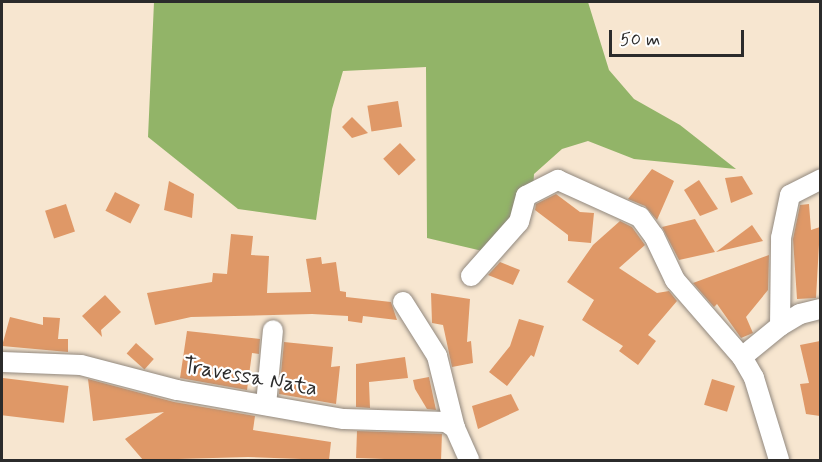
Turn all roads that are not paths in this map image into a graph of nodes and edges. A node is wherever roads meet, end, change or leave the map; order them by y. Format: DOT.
graph roads {
  1 [pos="820,180"];
  2 [pos="471,276"];
  3 [pos="403,302"];
  4 [pos="820,309"];
  5 [pos="780,326"];
  6 [pos="273,330"];
  7 [pos="742,357"];
  8 [pos="2,362"];
  9 [pos="266,405"];
  10 [pos="455,428"];
  11 [pos="469,460"];
  12 [pos="779,460"];
  1 -- 5 [label="street"];
  2 -- 7 [label="street"];
  3 -- 10 [label="street"];
  4 -- 5 [label="street"];
  5 -- 7 [label="street"];
  6 -- 9 [label="street"];
  7 -- 12 [label="street"];
  8 -- 9 [label="street, Travessa Nata"];
  9 -- 10 [label="street, Travessa Nata"];
  10 -- 11 [label="street"];
}
